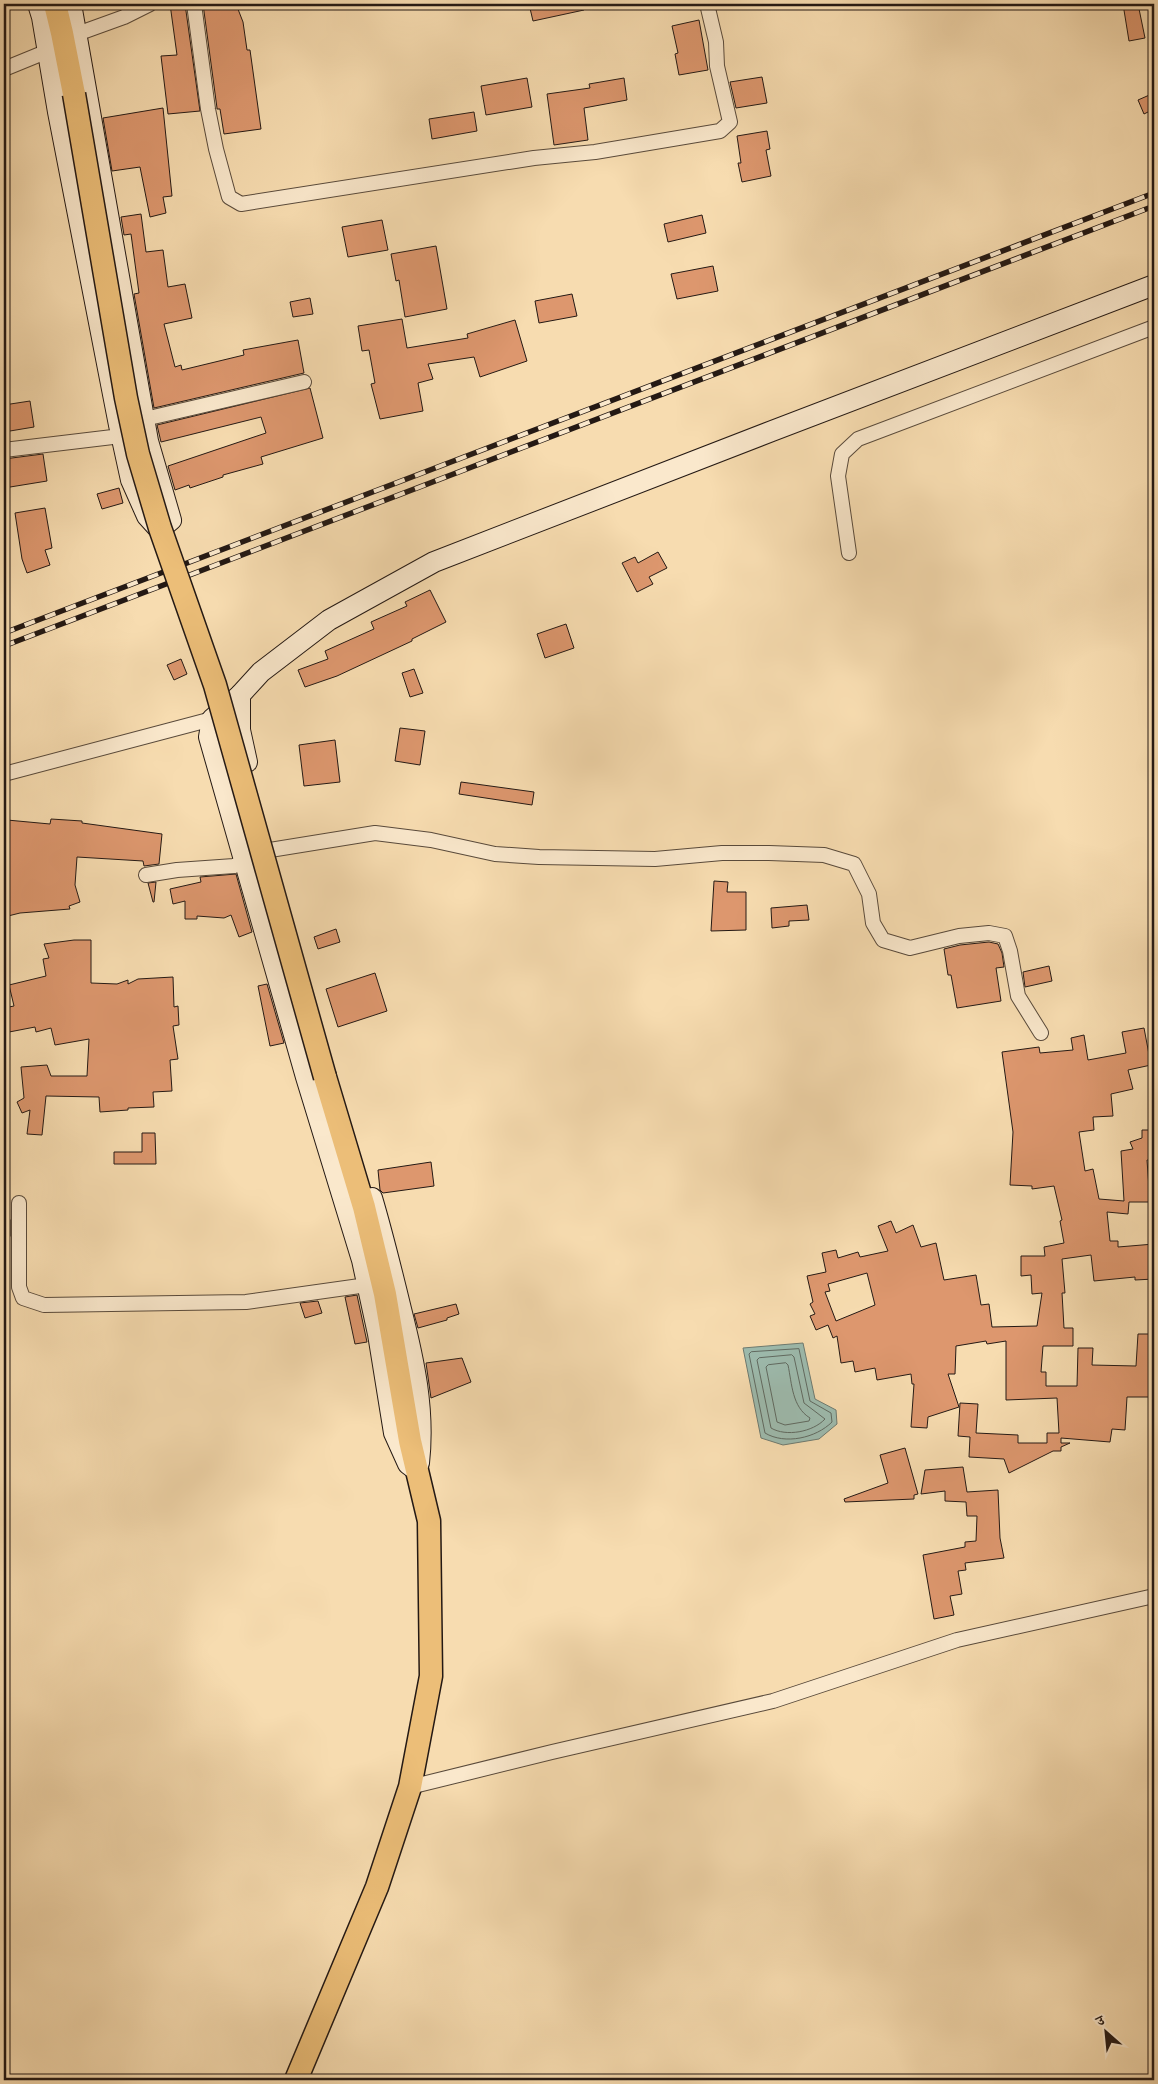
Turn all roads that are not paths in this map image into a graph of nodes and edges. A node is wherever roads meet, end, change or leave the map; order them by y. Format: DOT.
graph roads {
  1 [pos="38,4"];
  2 [pos="54,4"];
  3 [pos="71,4"];
  4 [pos="150,4"];
  5 [pos="194,4"];
  6 [pos="707,4"];
  7 [pos="77,34"];
  8 [pos="48,52"];
  9 [pos="4,69"];
  10 [pos="1154,285"];
  11 [pos="1154,327"];
  12 [pos="304,382"];
  13 [pos="144,419"];
  14 [pos="120,431"];
  15 [pos="4,450"];
  16 [pos="849,552"];
  17 [pos="240,694"];
  18 [pos="212,719"];
  19 [pos="4,774"];
  20 [pos="270,850"];
  21 [pos="245,861"];
  22 [pos="146,875"];
  23 [pos="1041,1033"];
  24 [pos="20,1203"];
  25 [pos="367,1285"];
  26 [pos="418,1472"];
  27 [pos="1154,1596"];
  28 [pos="410,1787"];
  29 [pos="296,2080"];
  1 -- 8 [label="main road"];
  2 -- 26 [label="main road, bridge"];
  3 -- 7 [label="main road"];
  4 -- 7 [label="street"];
  5 -- 6 [label="street"];
  7 -- 13 [label="main road"];
  8 -- 9 [label="street"];
  8 -- 14 [label="main road"];
  10 -- 17 [label="main road"];
  11 -- 16 [label="street"];
  12 -- 13 [label="street"];
  13 -- 14 [label="street"];
  13 -- 14 [label="main road"];
  14 -- 15 [label="street"];
  17 -- 18 [label="main road"];
  17 -- 20 [label="main road"];
  18 -- 19 [label="street"];
  18 -- 21 [label="main road"];
  20 -- 21 [label="street"];
  20 -- 23 [label="street"];
  20 -- 26 [label="main road"];
  21 -- 22 [label="street"];
  21 -- 25 [label="main road"];
  24 -- 25 [label="street"];
  25 -- 26 [label="main road"];
  26 -- 28 [label="main road"];
  27 -- 28 [label="street"];
  28 -- 29 [label="main road"];
}
